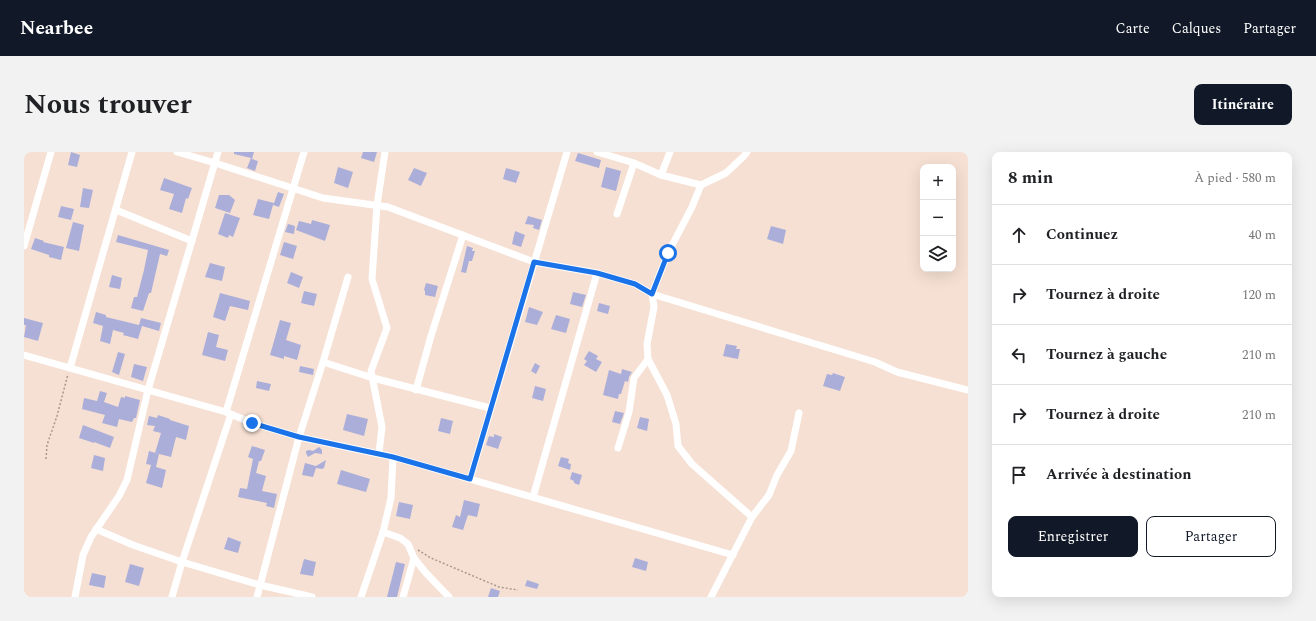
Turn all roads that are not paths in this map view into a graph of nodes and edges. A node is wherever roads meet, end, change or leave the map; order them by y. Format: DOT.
graph roads {
  1 [pos="51,152"];
  2 [pos="132,152"];
  3 [pos="176,152"];
  4 [pos="218,152"];
  5 [pos="304,152"];
  6 [pos="385,152"];
  7 [pos="567,152"];
  8 [pos="597,152"];
  9 [pos="670,152"];
  10 [pos="747,152"];
  11 [pos="215,163"];
  12 [pos="634,163"];
  13 [pos="661,175"];
  14 [pos="702,185"];
  15 [pos="293,189"];
  16 [pos="377,205"];
  17 [pos="116,210"];
  18 [pos="617,214"];
  19 [pos="464,235"];
  20 [pos="192,241"];
  21 [pos="24,246"];
  22 [pos="534,262"];
  23 [pos="597,273"];
  24 [pos="348,277"];
  25 [pos="652,294"];
  26 [pos="24,355"];
  27 [pos="648,359"];
  28 [pos="323,362"];
  29 [pos="70,368"];
  30 [pos="373,378"];
  31 [pos="148,390"];
  32 [pos="416,390"];
  33 [pos="968,390"];
  34 [pos="490,408"];
  35 [pos="799,412"];
  36 [pos="229,413"];
  37 [pos="299,437"];
  38 [pos="618,448"];
  39 [pos="379,453"];
  40 [pos="393,457"];
  41 [pos="470,479"];
  42 [pos="533,497"];
  43 [pos="752,517"];
  44 [pos="96,529"];
  45 [pos="383,532"];
  46 [pos="733,555"];
  47 [pos="414,558"];
  48 [pos="182,562"];
  49 [pos="260,585"];
  50 [pos="75,597"];
  51 [pos="172,597"];
  52 [pos="257,597"];
  53 [pos="312,597"];
  54 [pos="361,597"];
  55 [pos="403,597"];
  56 [pos="449,597"];
  57 [pos="711,597"];
  1 -- 21 [label="street"];
  2 -- 17 [label="street"];
  3 -- 11 [label="street"];
  4 -- 11 [label="street"];
  5 -- 15 [label="street"];
  6 -- 16 [label="street"];
  7 -- 22 [label="street"];
  8 -- 12 [label="street"];
  9 -- 13 [label="street"];
  10 -- 14 [label="street"];
  11 -- 15 [label="street"];
  11 -- 20 [label="street"];
  12 -- 13 [label="street"];
  12 -- 18 [label="street"];
  13 -- 14 [label="street"];
  14 -- 25 [label="street"];
  15 -- 16 [label="street"];
  15 -- 36 [label="street"];
  16 -- 19 [label="street"];
  16 -- 30 [label="street"];
  17 -- 20 [label="street"];
  17 -- 29 [label="street"];
  19 -- 22 [label="street"];
  19 -- 32 [label="street"];
  20 -- 31 [label="street"];
  22 -- 23 [label="street"];
  22 -- 34 [label="street"];
  23 -- 25 [label="street"];
  23 -- 42 [label="street"];
  24 -- 28 [label="street"];
  25 -- 27 [label="street"];
  25 -- 33 [label="street"];
  26 -- 29 [label="street"];
  27 -- 38 [label="street"];
  27 -- 43 [label="street"];
  28 -- 30 [label="street"];
  28 -- 37 [label="street"];
  29 -- 31 [label="street"];
  30 -- 32 [label="street"];
  30 -- 39 [label="street"];
  31 -- 36 [label="street"];
  31 -- 44 [label="street"];
  32 -- 34 [label="street"];
  34 -- 41 [label="street"];
  35 -- 43 [label="street"];
  36 -- 37 [label="street"];
  36 -- 48 [label="street"];
  37 -- 39 [label="street"];
  37 -- 49 [label="street"];
  39 -- 40 [label="street"];
  40 -- 41 [label="street"];
  40 -- 45 [label="street"];
  41 -- 42 [label="street"];
  42 -- 46 [label="street"];
  43 -- 46 [label="street"];
  44 -- 48 [label="street"];
  44 -- 50 [label="street"];
  45 -- 47 [label="street"];
  45 -- 54 [label="street"];
  46 -- 57 [label="street"];
  47 -- 55 [label="street"];
  47 -- 56 [label="street"];
  48 -- 49 [label="street"];
  48 -- 51 [label="street"];
  49 -- 52 [label="street"];
  49 -- 53 [label="street"];
}
